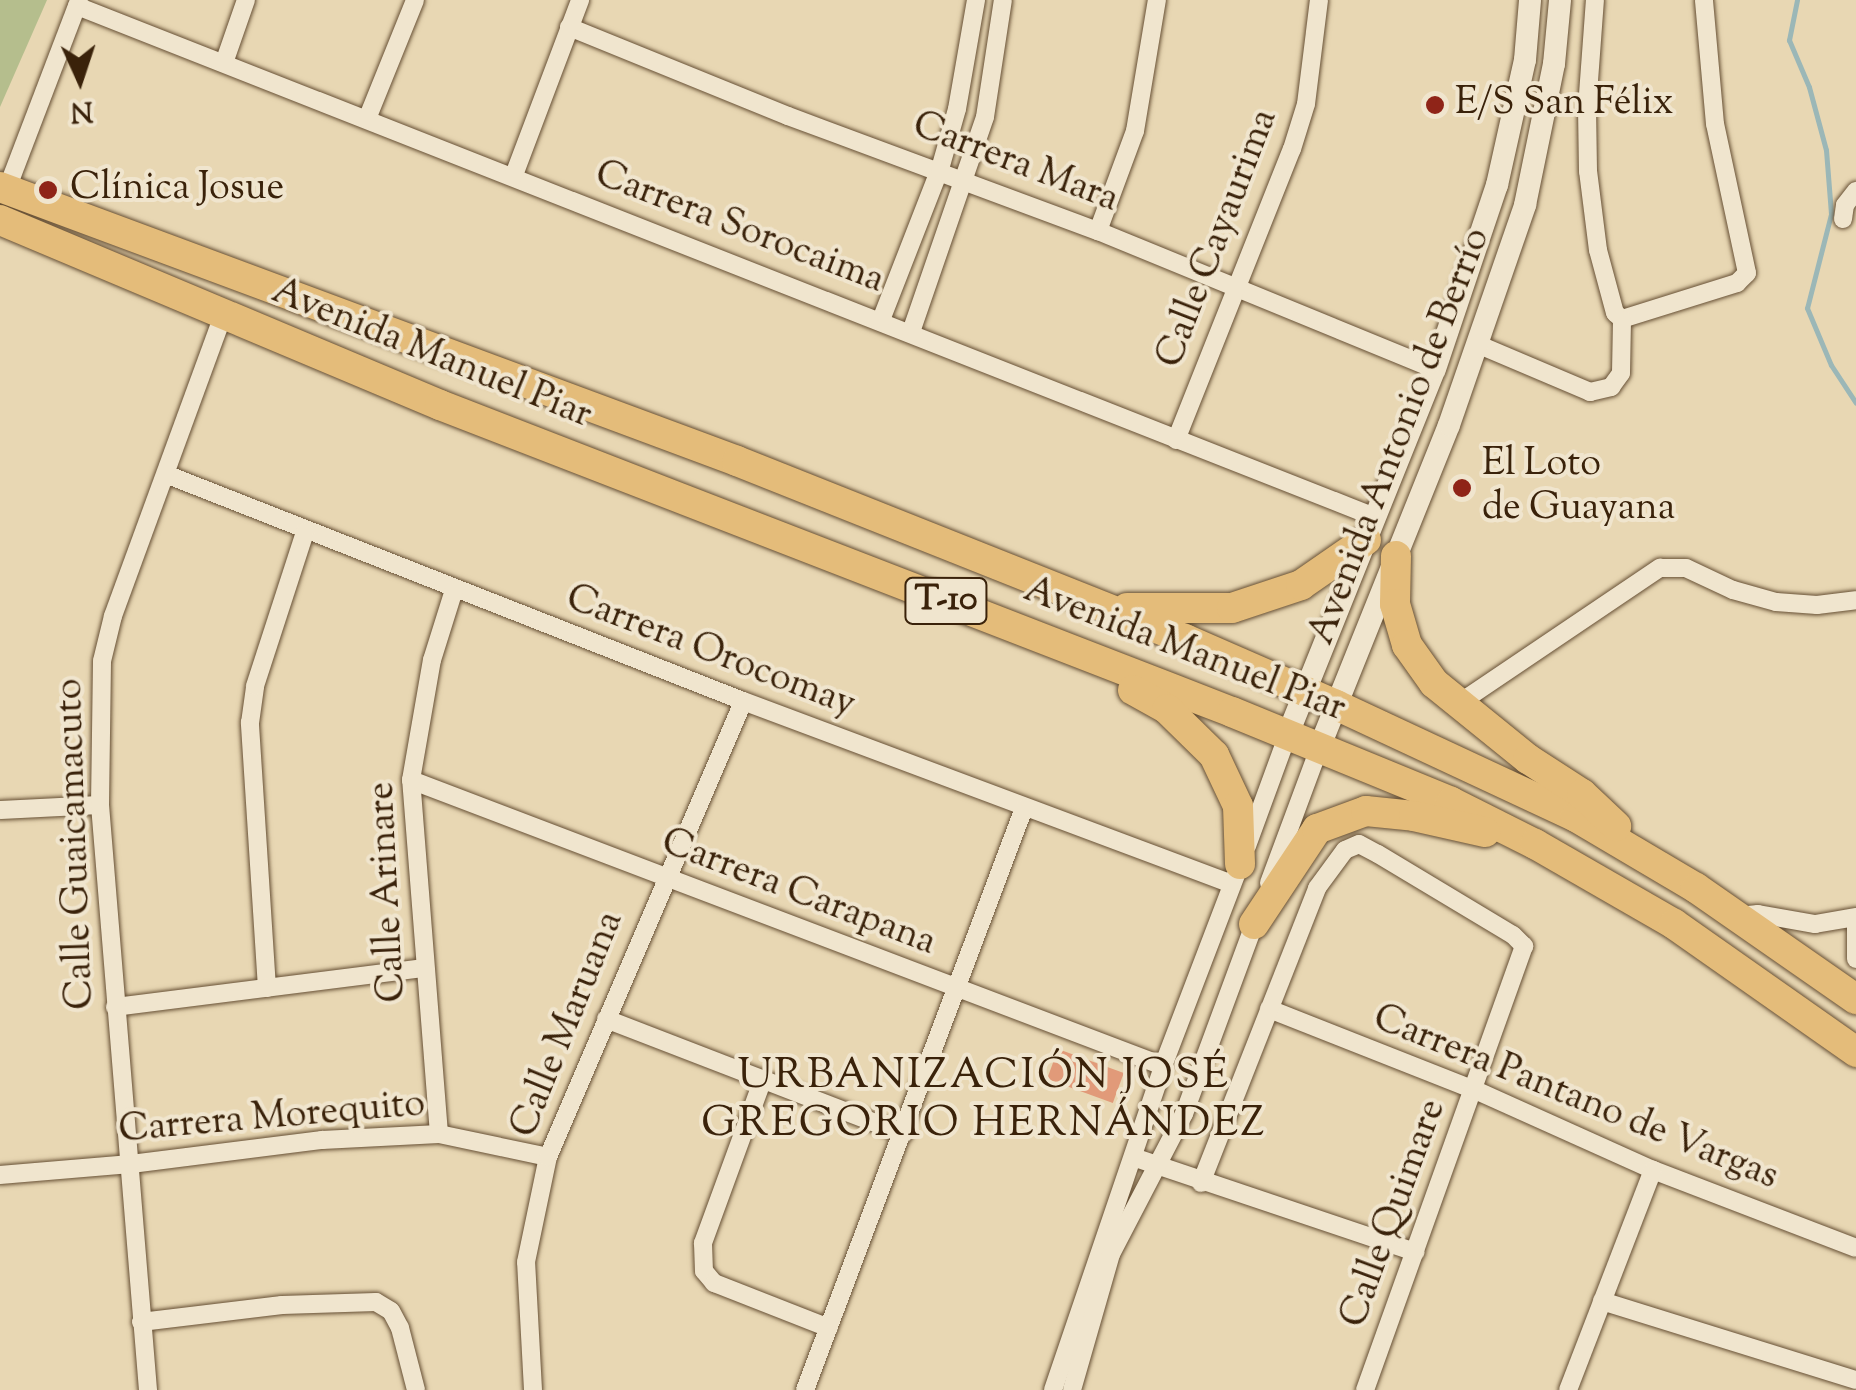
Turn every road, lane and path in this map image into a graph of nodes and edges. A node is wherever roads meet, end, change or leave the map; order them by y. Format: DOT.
graph roads {
  1 [pos="246,0"];
  2 [pos="415,0"];
  3 [pos="580,0"];
  4 [pos="976,0"];
  5 [pos="1003,0"];
  6 [pos="1157,0"];
  7 [pos="1318,0"];
  8 [pos="1530,0"];
  9 [pos="1560,0"];
  10 [pos="1595,0"];
  11 [pos="1704,0"];
  12 [pos="78,3"];
  13 [pos="569,26"];
  14 [pos="224,63"];
  15 [pos="367,118"];
  16 [pos="940,169"];
  17 [pos="514,175"];
  18 [pos="966,182"];
  19 [pos="3,188"];
  20 [pos="1856,192"];
  21 [pos="1843,219"];
  22 [pos="0,220"];
  23 [pos="1098,231"];
  24 [pos="1237,286"];
  25 [pos="224,316"];
  26 [pos="1622,319"];
  27 [pos="881,320"];
  28 [pos="911,332"];
  29 [pos="1477,344"];
  30 [pos="1435,370"];
  31 [pos="1176,440"];
  32 [pos="168,474"];
  33 [pos="1371,528"];
  34 [pos="305,532"];
  35 [pos="1396,556"];
  36 [pos="454,590"];
  37 [pos="1856,600"];
  38 [pos="1104,606"];
  39 [pos="1058,644"];
  40 [pos="1305,692"];
  41 [pos="742,701"];
  42 [pos="1458,704"];
  43 [pos="1336,705"];
  44 [pos="1288,734"];
  45 [pos="1320,746"];
  46 [pos="411,780"];
  47 [pos="100,805"];
  48 [pos="1024,808"];
  49 [pos="0,810"];
  50 [pos="1535,844"];
  51 [pos="1631,850"];
  52 [pos="1236,874"];
  53 [pos="666,878"];
  54 [pos="1738,916"];
  55 [pos="1856,919"];
  56 [pos="1254,924"];
  57 [pos="1856,959"];
  58 [pos="424,968"];
  59 [pos="267,988"];
  60 [pos="959,990"];
  61 [pos="1856,999"];
  62 [pos="115,1007"];
  63 [pos="1269,1009"];
  64 [pos="606,1019"];
  65 [pos="1856,1052"];
  66 [pos="1163,1066"];
  67 [pos="763,1080"];
  68 [pos="1475,1090"];
  69 [pos="438,1134"];
  70 [pos="904,1134"];
  71 [pos="548,1157"];
  72 [pos="1133,1158"];
  73 [pos="131,1164"];
  74 [pos="1156,1167"];
  75 [pos="1653,1170"];
  76 [pos="0,1175"];
  77 [pos="1202,1183"];
  78 [pos="1856,1248"];
  79 [pos="1415,1252"];
  80 [pos="1602,1302"];
  81 [pos="142,1322"];
  82 [pos="830,1328"];
  83 [pos="1856,1380"];
  84 [pos="148,1390"];
  85 [pos="416,1390"];
  86 [pos="533,1390"];
  87 [pos="806,1390"];
  88 [pos="1053,1390"];
  89 [pos="1072,1390"];
  90 [pos="1364,1390"];
  91 [pos="1568,1390"];
  1 -- 14 [label="street"];
  2 -- 15 [label="street"];
  3 -- 13 [label="street"];
  4 -- 16 [label="street"];
  5 -- 18 [label="street"];
  6 -- 23 [label="street"];
  7 -- 24 [label="street, Calle Cayaurima"];
  8 -- 30 [label="street, Avenida Antonio de Berrío"];
  9 -- 29 [label="street, Avenida Antonio de Berrío"];
  10 -- 26 [label="street"];
  11 -- 26 [label="street"];
  12 -- 14 [label="street, Carrera Sorocaima"];
  12 -- 19 [label="street"];
  13 -- 16 [label="street, Carrera Mara"];
  13 -- 17 [label="street"];
  14 -- 15 [label="street, Carrera Sorocaima"];
  15 -- 17 [label="street, Carrera Sorocaima"];
  16 -- 18 [label="street, Carrera Mara"];
  16 -- 27 [label="street"];
  17 -- 27 [label="street, Carrera Sorocaima"];
  18 -- 23 [label="street, Carrera Mara"];
  18 -- 28 [label="street"];
  19 -- 38 [label="highway, Avenida Manuel Piar / T-10"];
  20 -- 21 [label="street"];
  22 -- 25 [label="highway, Avenida Manuel Piar / T-10"];
  23 -- 24 [label="street, Carrera Mara"];
  24 -- 30 [label="street, Carrera Mara"];
  24 -- 31 [label="street, Calle Cayaurima"];
  25 -- 32 [label="street, Calle Guaicamacuto"];
  25 -- 39 [label="highway, Avenida Manuel Piar / T-10"];
  26 -- 29 [label="street"];
  27 -- 28 [label="street, Carrera Sorocaima"];
  28 -- 31 [label="street, Carrera Sorocaima"];
  29 -- 35 [label="street, Avenida Antonio de Berrío"];
  30 -- 33 [label="street, Avenida Antonio de Berrío"];
  31 -- 33 [label="street, Carrera Sorocaima"];
  32 -- 34 [label="street, Carrera Orocomay"];
  32 -- 47 [label="street, Calle Guaicamacuto"];
  33 -- 38 [label="highway"];
  33 -- 40 [label="street, Avenida Antonio de Berrío"];
  34 -- 36 [label="street, Carrera Orocomay"];
  34 -- 59 [label="street"];
  35 -- 42 [label="highway"];
  35 -- 43 [label="street, Avenida Antonio de Berrío"];
  36 -- 41 [label="street, Carrera Orocomay"];
  36 -- 46 [label="street, Calle Arinare"];
  37 -- 42 [label="street"];
  38 -- 40 [label="highway, Avenida Manuel Piar / T-10"];
  39 -- 44 [label="highway, Avenida Manuel Piar / T-10"];
  39 -- 52 [label="highway"];
  40 -- 43 [label="highway, Avenida Manuel Piar / T-10"];
  40 -- 44 [label="street, Avenida Antonio de Berrío"];
  41 -- 48 [label="street, Carrera Orocomay"];
  41 -- 53 [label="street, Calle Maruana"];
  42 -- 51 [label="highway"];
  43 -- 45 [label="street, Avenida Antonio de Berrío"];
  43 -- 51 [label="highway, Avenida Manuel Piar / T-10"];
  44 -- 45 [label="highway, Avenida Manuel Piar / T-10"];
  44 -- 52 [label="street, Avenida Antonio de Berrío"];
  45 -- 50 [label="highway, Avenida Manuel Piar / T-10"];
  45 -- 56 [label="street, Avenida Antonio de Berrío"];
  46 -- 53 [label="street, Carrera Carapana"];
  46 -- 58 [label="street, Calle Arinare"];
  47 -- 49 [label="street"];
  47 -- 62 [label="street, Calle Guaicamacuto"];
  48 -- 52 [label="street, Carrera Orocomay"];
  48 -- 60 [label="street"];
  50 -- 56 [label="highway"];
  50 -- 65 [label="highway, Avenida Manuel Piar / T-10"];
  51 -- 54 [label="highway, Avenida Manuel Piar / T-10"];
  52 -- 66 [label="street, Avenida Antonio de Berrío"];
  53 -- 60 [label="street, Carrera Carapana"];
  53 -- 64 [label="street, Calle Maruana"];
  54 -- 55 [label="street, T-10"];
  54 -- 61 [label="highway, Avenida Manuel Piar / T-10"];
  55 -- 57 [label="street"];
  56 -- 74 [label="street, Avenida Antonio de Berrío"];
  58 -- 59 [label="street"];
  58 -- 69 [label="street, Calle Arinare"];
  59 -- 62 [label="street"];
  60 -- 66 [label="street, Carrera Carapana"];
  60 -- 70 [label="street"];
  62 -- 73 [label="street, Calle Guaicamacuto"];
  63 -- 68 [label="street, Carrera Pantano de Vargas"];
  63 -- 68 [label="street, Calle Quimare"];
  63 -- 77 [label="street"];
  64 -- 67 [label="street"];
  64 -- 71 [label="street, Calle Maruana"];
  66 -- 72 [label="street, Avenida Antonio de Berrío"];
  67 -- 70 [label="street"];
  67 -- 82 [label="street"];
  68 -- 75 [label="street, Carrera Pantano de Vargas"];
  68 -- 79 [label="street, Calle Quimare"];
  69 -- 71 [label="street, Carrera Morequito"];
  69 -- 73 [label="street, Carrera Morequito"];
  70 -- 82 [label="street"];
  71 -- 86 [label="street, Calle Maruana"];
  72 -- 74 [label="street"];
  72 -- 88 [label="street, Avenida Antonio de Berrío"];
  73 -- 76 [label="street, Carrera Morequito"];
  73 -- 81 [label="street, Calle Guaicamacuto"];
  74 -- 77 [label="street"];
  74 -- 89 [label="street, Avenida Antonio de Berrío"];
  75 -- 78 [label="street, Carrera Pantano de Vargas"];
  75 -- 80 [label="street"];
  77 -- 79 [label="street"];
  79 -- 90 [label="street, Calle Quimare"];
  80 -- 83 [label="street"];
  80 -- 91 [label="street"];
  81 -- 84 [label="street, Calle Guaicamacuto"];
  81 -- 85 [label="street"];
  82 -- 87 [label="street"];
}
